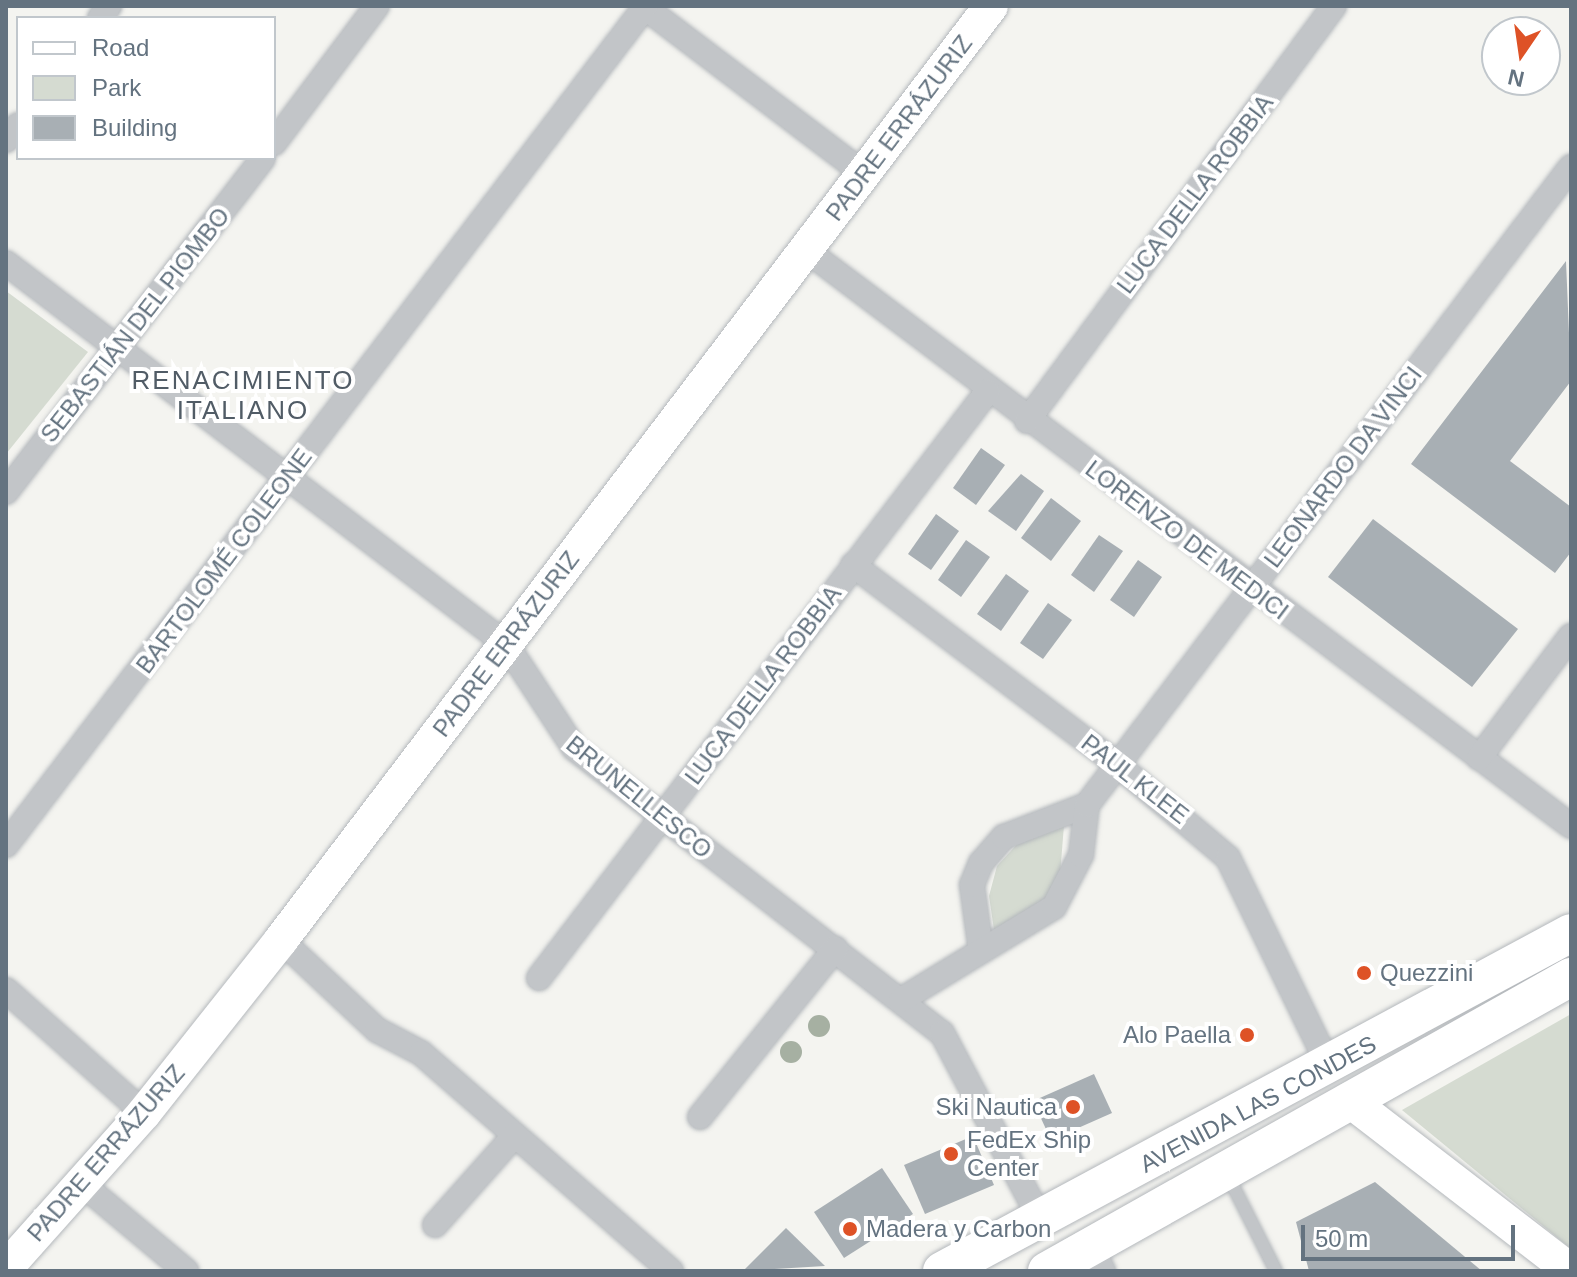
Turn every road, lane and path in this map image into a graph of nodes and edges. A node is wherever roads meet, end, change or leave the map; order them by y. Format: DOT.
graph roads {
  1 [pos="377,6"];
  2 [pos="991,6"];
  3 [pos="1334,6"];
  4 [pos="655,10"];
  5 [pos="276,140"];
  6 [pos="261,160"];
  7 [pos="1571,167"];
  8 [pos="863,173"];
  9 [pos="806,250"];
  10 [pos="6,263"];
  11 [pos="119,349"];
  12 [pos="987,392"];
  13 [pos="1027,421"];
  14 [pos="288,477"];
  15 [pos="6,492"];
  16 [pos="853,565"];
  17 [pos="1251,588"];
  18 [pos="1571,636"];
  19 [pos="506,644"];
  20 [pos="1479,758"];
  21 [pos="1118,765"];
  22 [pos="1087,805"];
  23 [pos="663,818"];
  24 [pos="1571,826"];
  25 [pos="6,845"];
  26 [pos="1571,933"];
  27 [pos="281,940"];
  28 [pos="835,949"];
  29 [pos="981,951"];
  30 [pos="1571,977"];
  31 [pos="539,978"];
  32 [pos="6,990"];
  33 [pos="901,1000"];
  34 [pos="1329,1066"];
  35 [pos="1349,1100"];
  36 [pos="144,1113"];
  37 [pos="700,1117"];
  38 [pos="515,1135"];
  39 [pos="1226,1171"];
  40 [pos="82,1184"];
  41 [pos="1041,1220"];
  42 [pos="435,1225"];
  43 [pos="1097,1260"];
  44 [pos="6,1268"];
  45 [pos="186,1271"];
  46 [pos="671,1271"];
  47 [pos="942,1271"];
  48 [pos="1047,1271"];
  49 [pos="1276,1271"];
  50 [pos="1571,1271"];
  1 -- 5 [label="street"];
  2 -- 8 [label="street, PADRE ERRÁZURIZ"];
  3 -- 13 [label="street, LUCA DELLA ROBBIA"];
  4 -- 8 [label="street"];
  4 -- 14 [label="street, BARTOLOMÉ COLEONE"];
  6 -- 11 [label="street, SEBASTIÁN DEL PIOMBO"];
  7 -- 17 [label="street, LEONARDO DA VINCI"];
  8 -- 9 [label="street, PADRE ERRÁZURIZ"];
  9 -- 12 [label="street, LORENZO DE MEDICI"];
  9 -- 19 [label="street, PADRE ERRÁZURIZ"];
  10 -- 11 [label="street, BRUNELLESCO"];
  11 -- 14 [label="street, BRUNELLESCO"];
  11 -- 15 [label="street, SEBASTIÁN DEL PIOMBO"];
  12 -- 13 [label="street, LORENZO DE MEDICI"];
  12 -- 16 [label="street, LUCA DELLA ROBBIA"];
  13 -- 17 [label="street, LORENZO DE MEDICI"];
  14 -- 19 [label="street, BRUNELLESCO"];
  14 -- 25 [label="street, BARTOLOMÉ COLEONE"];
  16 -- 21 [label="street, PAUL KLEE"];
  16 -- 23 [label="street, LUCA DELLA ROBBIA"];
  17 -- 20 [label="street, LORENZO DE MEDICI"];
  17 -- 21 [label="street, LEONARDO DA VINCI"];
  18 -- 20 [label="street"];
  19 -- 23 [label="street, BRUNELLESCO"];
  19 -- 27 [label="street, PADRE ERRÁZURIZ"];
  20 -- 24 [label="street, LORENZO DE MEDICI"];
  21 -- 22 [label="street, LEONARDO DA VINCI"];
  21 -- 34 [label="street, PAUL KLEE"];
  22 -- 29 [label="street"];
  22 -- 29 [label="street"];
  23 -- 28 [label="street, BRUNELLESCO"];
  23 -- 31 [label="street, LUCA DELLA ROBBIA"];
  26 -- 34 [label="main road, AVENIDA LAS CONDES"];
  27 -- 36 [label="street, PADRE ERRÁZURIZ"];
  27 -- 38 [label="street"];
  28 -- 33 [label="street, BRUNELLESCO"];
  28 -- 37 [label="street"];
  29 -- 33 [label="street"];
  30 -- 35 [label="main road, AVENIDA LAS CONDES"];
  32 -- 36 [label="street"];
  33 -- 41 [label="street, BRUNELLESCO"];
  34 -- 41 [label="main road, AVENIDA LAS CONDES"];
  35 -- 39 [label="main road, AVENIDA LAS CONDES"];
  35 -- 50 [label="street"];
  36 -- 40 [label="street, PADRE ERRÁZURIZ"];
  38 -- 42 [label="street"];
  38 -- 46 [label="street"];
  39 -- 43 [label="main road, AVENIDA LAS CONDES"];
  39 -- 49 [label="lane"];
  40 -- 44 [label="street, PADRE ERRÁZURIZ"];
  40 -- 45 [label="street"];
  41 -- 47 [label="main road, AVENIDA LAS CONDES"];
  43 -- 48 [label="main road, AVENIDA LAS CONDES"];
}
